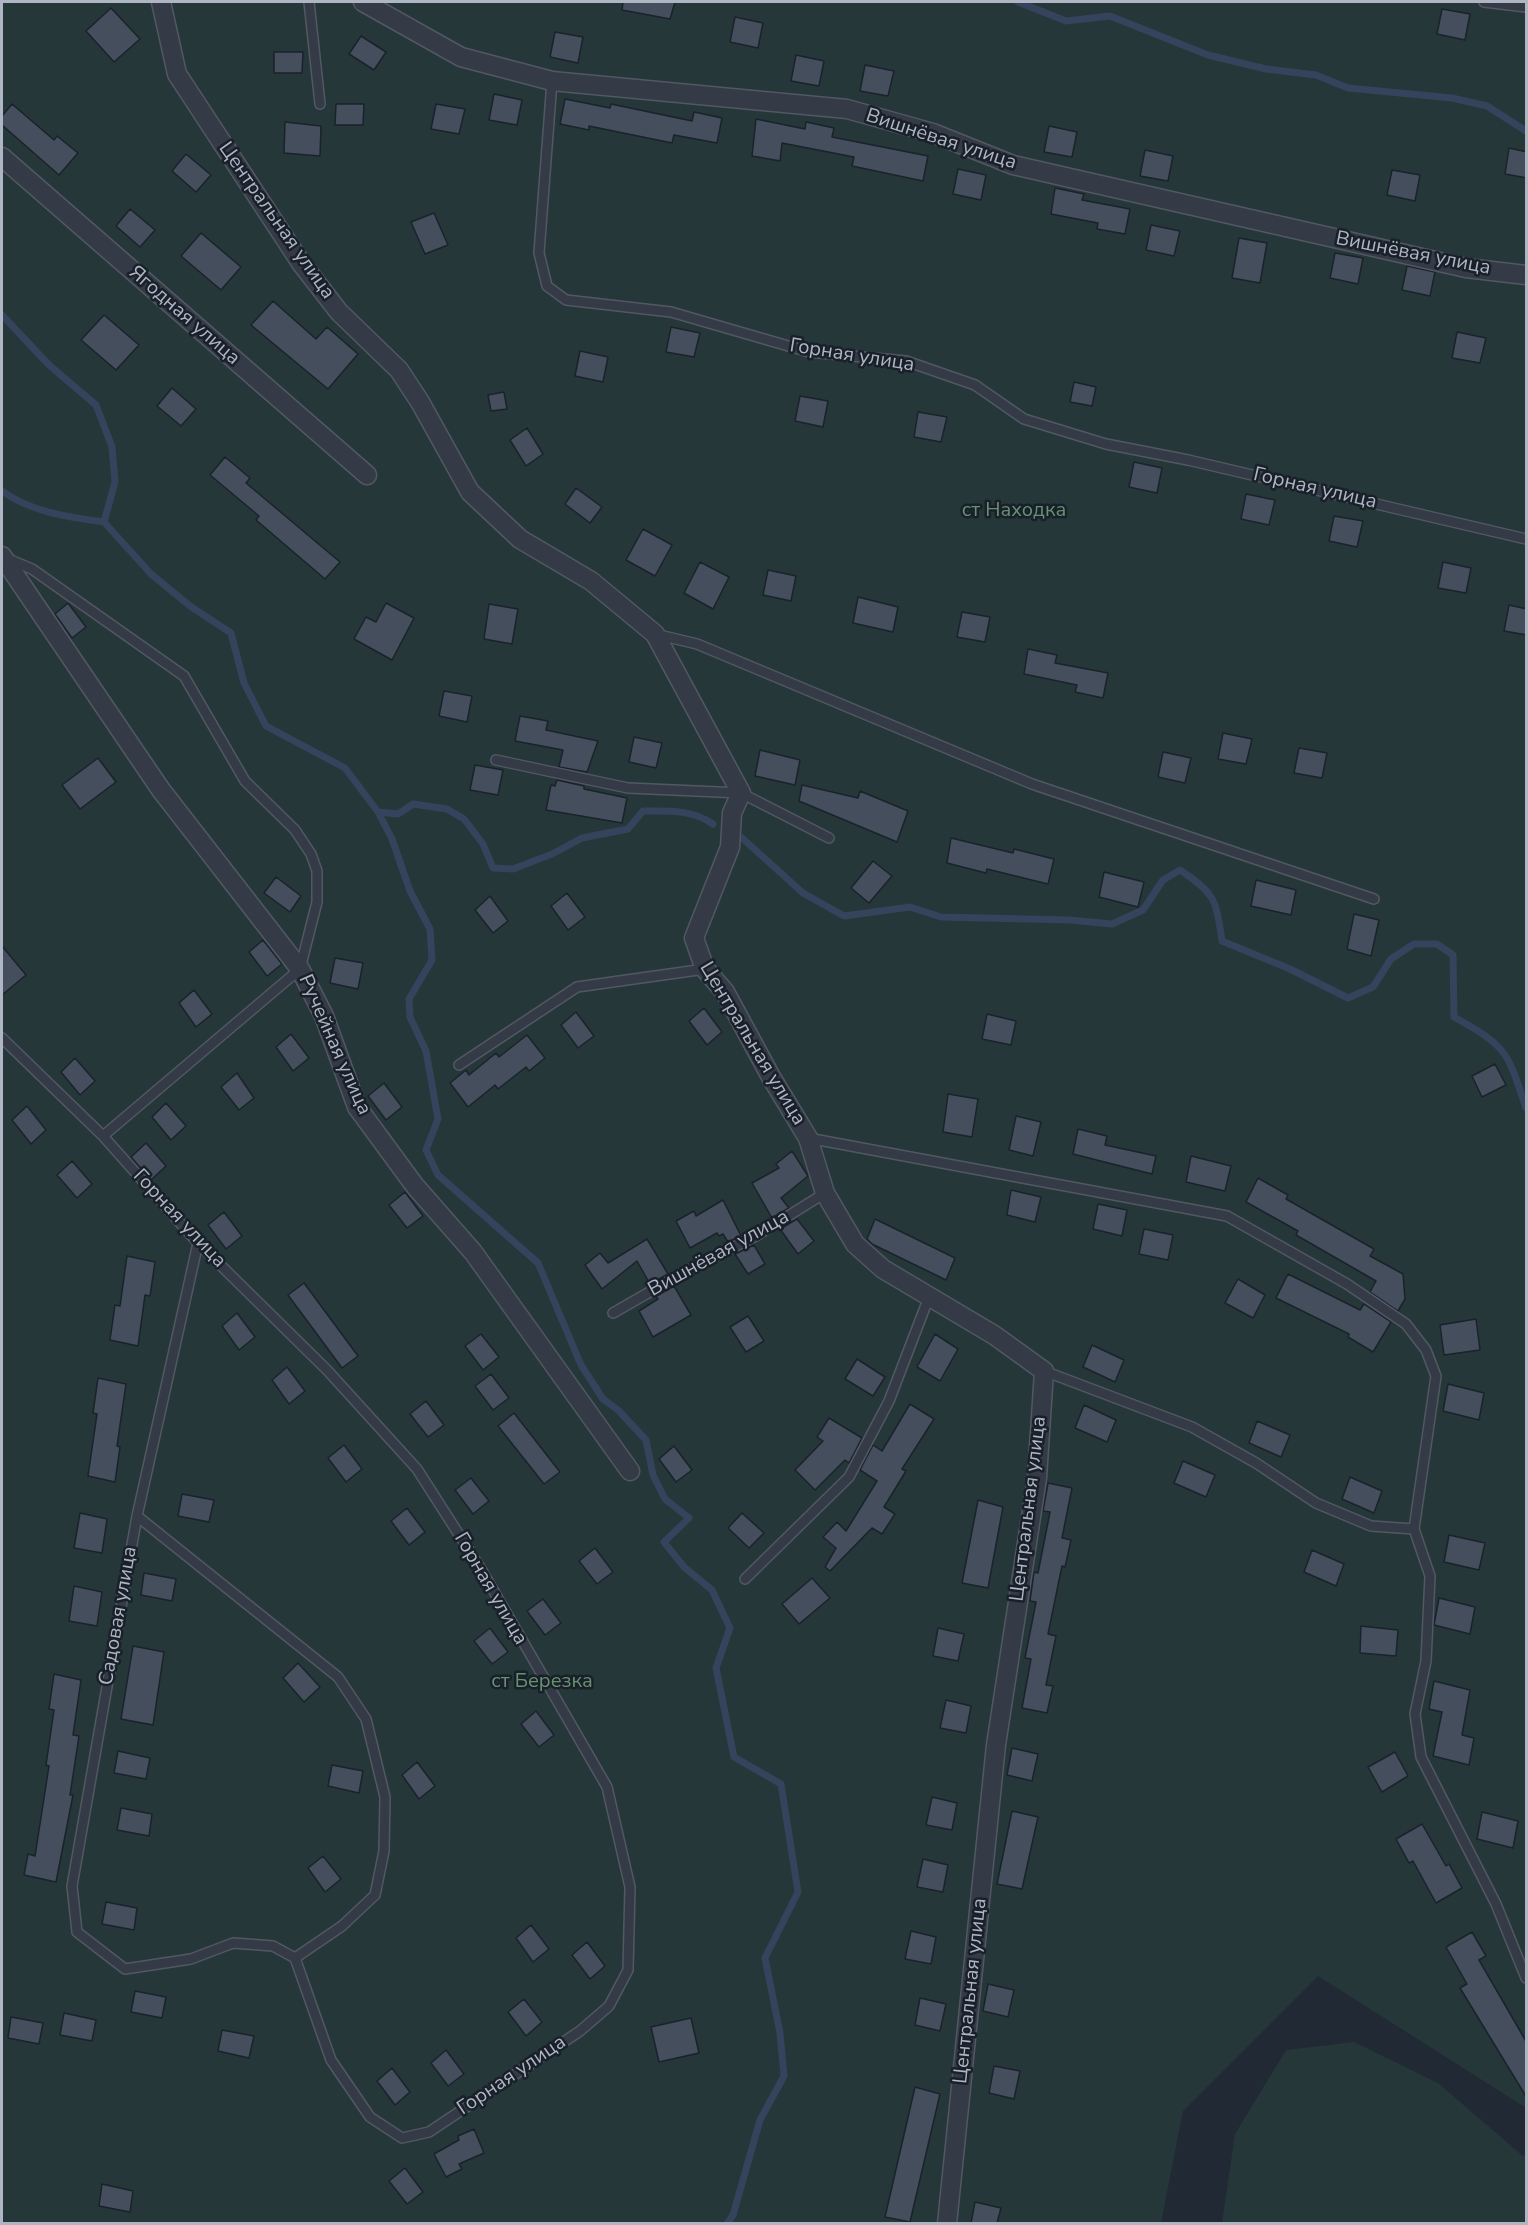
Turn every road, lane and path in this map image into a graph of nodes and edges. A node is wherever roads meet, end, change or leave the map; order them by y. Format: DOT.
graph roads {
  1 [pos="160,2"];
  2 [pos="309,2"];
  3 [pos="363,2"];
  4 [pos="1484,2"];
  5 [pos="1527,7"];
  6 [pos="552,81"];
  7 [pos="320,104"];
  8 [pos="2,157"];
  9 [pos="1527,275"];
  10 [pos="368,475"];
  11 [pos="1527,539"];
  12 [pos="2,557"];
  13 [pos="656,634"];
  14 [pos="496,760"];
  15 [pos="741,793"];
  16 [pos="829,838"];
  17 [pos="1374,899"];
  18 [pos="300,969"];
  19 [pos="705,969"];
  20 [pos="2,1038"];
  21 [pos="459,1065"];
  22 [pos="103,1136"];
  23 [pos="808,1138"];
  24 [pos="825,1193"];
  25 [pos="198,1243"];
  26 [pos="929,1297"];
  27 [pos="613,1313"];
  28 [pos="1044,1371"];
  29 [pos="630,1471"];
  30 [pos="137,1516"];
  31 [pos="1414,1529"];
  32 [pos="745,1579"];
  33 [pos="294,1958"];
  34 [pos="1527,1978"];
  35 [pos="947,2223"];
  1 -- 13 [label="street, Центральная улица"];
  2 -- 7 [label="lane"];
  3 -- 6 [label="street, Вишнёвая улица"];
  4 -- 5 [label="lane"];
  6 -- 9 [label="street, Вишнёвая улица"];
  6 -- 11 [label="lane, Горная улица"];
  8 -- 10 [label="street, Ягодная улица"];
  12 -- 18 [label="street, Ручейная улица"];
  12 -- 18 [label="lane"];
  13 -- 15 [label="street, Центральная улица"];
  13 -- 17 [label="lane"];
  14 -- 15 [label="lane"];
  15 -- 16 [label="lane"];
  15 -- 19 [label="street, Центральная улица"];
  18 -- 22 [label="lane"];
  18 -- 29 [label="street, Ручейная улица"];
  19 -- 21 [label="lane"];
  19 -- 23 [label="street, Центральная улица"];
  20 -- 22 [label="lane, Горная улица"];
  22 -- 25 [label="lane, Горная улица"];
  23 -- 24 [label="street, Центральная улица"];
  23 -- 31 [label="lane"];
  24 -- 26 [label="street, Центральная улица"];
  24 -- 27 [label="lane, Вишнёвая улица"];
  25 -- 30 [label="lane, Садовая улица"];
  25 -- 33 [label="lane, Горная улица"];
  26 -- 28 [label="street, Центральная улица"];
  26 -- 32 [label="lane"];
  28 -- 31 [label="lane"];
  28 -- 35 [label="street, Центральная улица"];
  30 -- 33 [label="lane"];
  30 -- 33 [label="lane, Садовая улица"];
  31 -- 34 [label="lane"];
}
